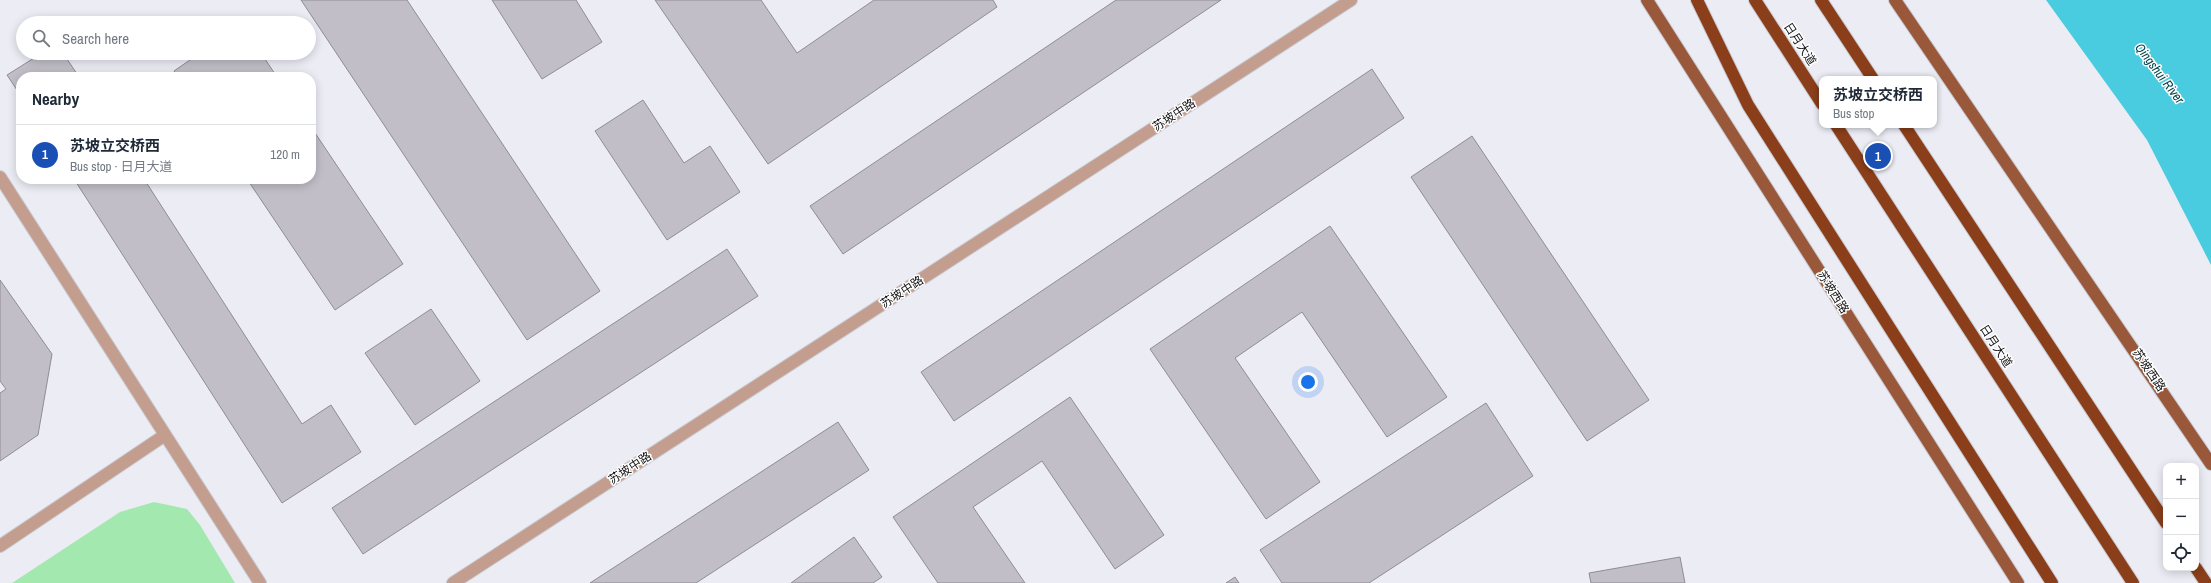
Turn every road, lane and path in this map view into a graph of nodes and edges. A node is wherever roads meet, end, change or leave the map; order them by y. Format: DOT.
graph roads {
  1 [pos="1350,0"];
  2 [pos="1647,0"];
  3 [pos="1697,0"];
  4 [pos="1755,0"];
  5 [pos="1821,0"];
  6 [pos="1896,0"];
  7 [pos="1871,76"];
  8 [pos="1819,99"];
  9 [pos="1838,128"];
  10 [pos="1906,128"];
  11 [pos="0,177"];
  12 [pos="165,435"];
  13 [pos="2211,464"];
  14 [pos="2163,518"];
  15 [pos="0,546"];
  16 [pos="2198,571"];
  17 [pos="260,583"];
  18 [pos="454,583"];
  19 [pos="2018,583"];
  20 [pos="2052,583"];
  21 [pos="2133,583"];
  22 [pos="2206,583"];
  1 -- 18 [label="street, 苏坡中路"];
  2 -- 19 [label="main road, 苏坡西路"];
  3 -- 20 [label="highway"];
  4 -- 8 [label="highway, 日月大道"];
  5 -- 7 [label="highway"];
  6 -- 13 [label="main road, 苏坡西路"];
  9 -- 21 [label="highway, 日月大道"];
  10 -- 14 [label="highway"];
  11 -- 12 [label="street"];
  12 -- 15 [label="street"];
  12 -- 17 [label="street"];
  16 -- 22 [label="highway"];
}
